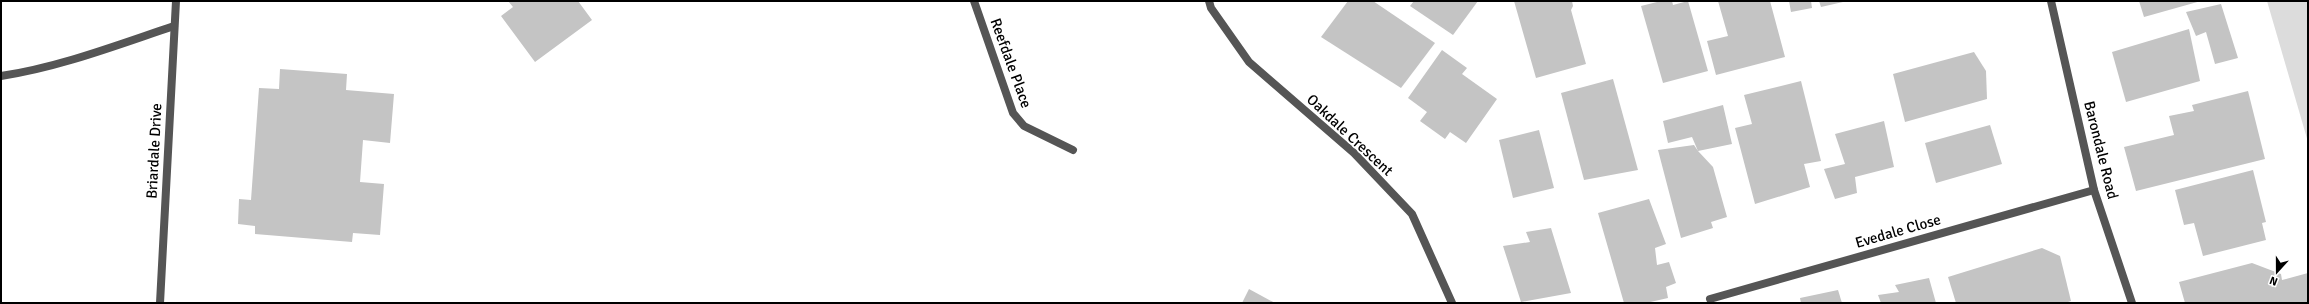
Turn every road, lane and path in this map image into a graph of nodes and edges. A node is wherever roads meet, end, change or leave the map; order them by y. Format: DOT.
graph roads {
  1 [pos="176,1"];
  2 [pos="974,1"];
  3 [pos="1209,1"];
  4 [pos="2051,1"];
  5 [pos="174,26"];
  6 [pos="1,76"];
  7 [pos="1073,150"];
  8 [pos="2094,190"];
  9 [pos="1710,299"];
  10 [pos="160,303"];
  11 [pos="1452,303"];
  12 [pos="2132,303"];
  1 -- 5 [label="street, Briardale Drive"];
  2 -- 7 [label="street, Reefdale Place"];
  3 -- 11 [label="street, Oakdale Crescent"];
  4 -- 8 [label="street, Barondale Road"];
  5 -- 6 [label="street"];
  5 -- 10 [label="street, Briardale Drive"];
  8 -- 9 [label="street, Evedale Close"];
  8 -- 12 [label="street, Barondale Road"];
}
